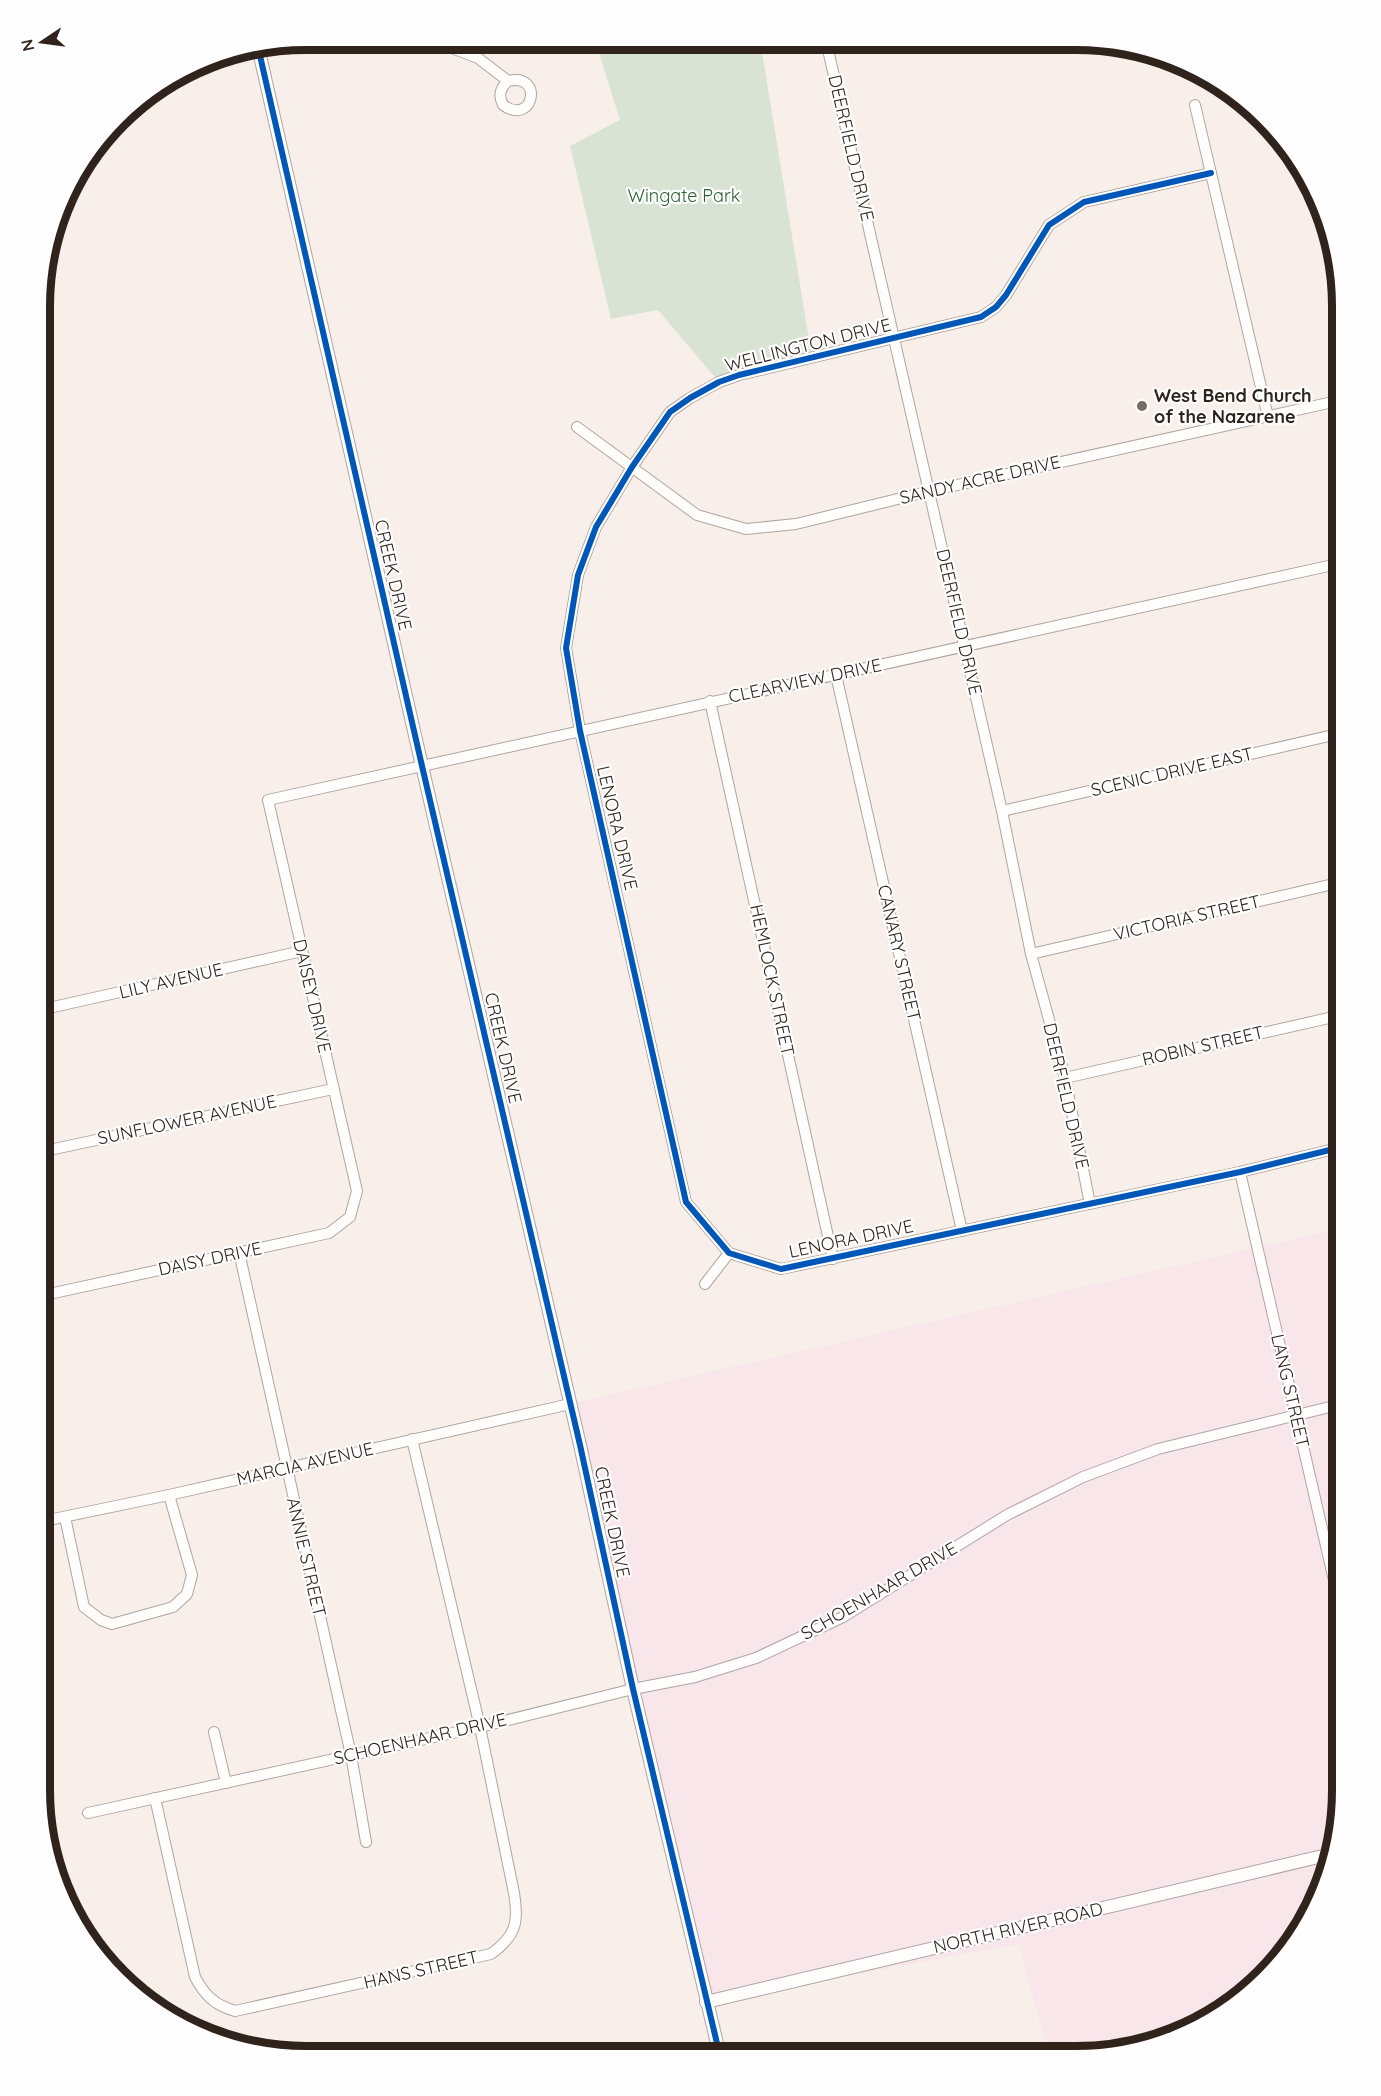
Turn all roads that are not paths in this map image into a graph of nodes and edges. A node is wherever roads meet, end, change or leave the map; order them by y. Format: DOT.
graph roads {
  1 [pos="457,50"];
  2 [pos="828,50"];
  3 [pos="259,54"];
  4 [pos="508,81"];
  5 [pos="1195,105"];
  6 [pos="1211,173"];
  7 [pos="894,339"];
  8 [pos="1332,402"];
  9 [pos="1268,417"];
  10 [pos="577,428"];
  11 [pos="632,467"];
  12 [pos="930,491"];
  13 [pos="1332,565"];
  14 [pos="964,646"];
  15 [pos="837,675"];
  16 [pos="710,701"];
  17 [pos="580,730"];
  18 [pos="1332,735"];
  19 [pos="422,766"];
  20 [pos="268,800"];
  21 [pos="1002,811"];
  22 [pos="1332,884"];
  23 [pos="302,951"];
  24 [pos="1031,954"];
  25 [pos="50,1008"];
  26 [pos="1332,1017"];
  27 [pos="1065,1078"];
  28 [pos="333,1089"];
  29 [pos="1332,1149"];
  30 [pos="50,1150"];
  31 [pos="1240,1172"];
  32 [pos="357,1191"];
  33 [pos="1090,1204"];
  34 [pos="962,1231"];
  35 [pos="239,1252"];
  36 [pos="729,1253"];
  37 [pos="833,1258"];
  38 [pos="705,1284"];
  39 [pos="50,1294"];
  40 [pos="570,1404"];
  41 [pos="1332,1406"];
  42 [pos="1296,1414"];
  43 [pos="412,1439"];
  44 [pos="286,1468"];
  45 [pos="169,1495"];
  46 [pos="65,1517"];
  47 [pos="50,1520"];
  48 [pos="1332,1572"];
  49 [pos="633,1689"];
  50 [pos="480,1727"];
  51 [pos="214,1732"];
  52 [pos="351,1755"];
  53 [pos="226,1783"];
  54 [pos="155,1798"];
  55 [pos="88,1813"];
  56 [pos="366,1842"];
  57 [pos="1323,1856"];
  58 [pos="706,2002"];
  59 [pos="717,2046"];
  1 -- 4 [label="street"];
  2 -- 7 [label="street, DEERFIELD DRIVE"];
  3 -- 19 [label="street, CREEK DRIVE"];
  5 -- 6 [label="street"];
  6 -- 7 [label="street, WELLINGTON DRIVE"];
  6 -- 9 [label="street"];
  7 -- 11 [label="street, WELLINGTON DRIVE"];
  7 -- 12 [label="street, DEERFIELD DRIVE"];
  8 -- 9 [label="street, SANDY ACRE DRIVE"];
  9 -- 12 [label="street, SANDY ACRE DRIVE"];
  10 -- 11 [label="street, SANDY ACRE DRIVE"];
  11 -- 12 [label="street, SANDY ACRE DRIVE"];
  11 -- 17 [label="street, WELLINGTON DRIVE"];
  12 -- 14 [label="street, DEERFIELD DRIVE"];
  13 -- 14 [label="street, CLEARVIEW DRIVE"];
  14 -- 15 [label="street, CLEARVIEW DRIVE"];
  14 -- 21 [label="street, DEERFIELD DRIVE"];
  15 -- 16 [label="street, CLEARVIEW DRIVE"];
  15 -- 34 [label="street, CANARY STREET"];
  16 -- 17 [label="street, CLEARVIEW DRIVE"];
  16 -- 37 [label="street, HEMLOCK STREET"];
  17 -- 19 [label="street, CLEARVIEW DRIVE"];
  17 -- 36 [label="street, LENORA DRIVE"];
  18 -- 21 [label="street, SCENIC DRIVE EAST"];
  19 -- 20 [label="street, CLEARVIEW DRIVE"];
  19 -- 40 [label="street, CREEK DRIVE"];
  20 -- 23 [label="street, DAISEY DRIVE"];
  21 -- 24 [label="street, DEERFIELD DRIVE"];
  22 -- 24 [label="street, VICTORIA STREET"];
  23 -- 25 [label="street, LILY AVENUE"];
  23 -- 28 [label="street, DAISEY DRIVE"];
  24 -- 27 [label="street, DEERFIELD DRIVE"];
  26 -- 27 [label="street, ROBIN STREET"];
  27 -- 33 [label="street, DEERFIELD DRIVE"];
  28 -- 30 [label="street, SUNFLOWER AVENUE"];
  28 -- 32 [label="street, DAISEY DRIVE"];
  29 -- 31 [label="street, LENORA DRIVE"];
  31 -- 33 [label="street, LENORA DRIVE"];
  31 -- 42 [label="street, LANG STREET"];
  32 -- 35 [label="street, DAISY DRIVE"];
  33 -- 34 [label="street, LENORA DRIVE"];
  34 -- 37 [label="street, LENORA DRIVE"];
  35 -- 39 [label="street, DAISY DRIVE"];
  35 -- 44 [label="street, ANNIE STREET"];
  36 -- 37 [label="street, LENORA DRIVE"];
  36 -- 38 [label="street"];
  40 -- 43 [label="street, MARCIA AVENUE"];
  40 -- 49 [label="street, CREEK DRIVE"];
  41 -- 42 [label="street, SCHOENHAAR DRIVE"];
  42 -- 48 [label="street, LANG STREET"];
  42 -- 49 [label="street, SCHOENHAAR DRIVE"];
  43 -- 44 [label="street, MARCIA AVENUE"];
  43 -- 50 [label="street, HANS STREET"];
  44 -- 45 [label="street, MARCIA AVENUE"];
  44 -- 52 [label="street, ANNIE STREET"];
  45 -- 46 [label="street, MARCIA AVENUE"];
  45 -- 46 [label="street"];
  46 -- 47 [label="street, MARCIA AVENUE"];
  49 -- 50 [label="street, SCHOENHAAR DRIVE"];
  49 -- 58 [label="street, CREEK DRIVE"];
  50 -- 52 [label="street, SCHOENHAAR DRIVE"];
  50 -- 54 [label="street, HANS STREET"];
  51 -- 53 [label="street"];
  52 -- 53 [label="street, SCHOENHAAR DRIVE"];
  52 -- 56 [label="street, ANNIE STREET"];
  53 -- 54 [label="street, SCHOENHAAR DRIVE"];
  54 -- 55 [label="street, SCHOENHAAR DRIVE"];
  57 -- 58 [label="street, NORTH RIVER ROAD"];
  58 -- 59 [label="street, CREEK DRIVE"];
}
